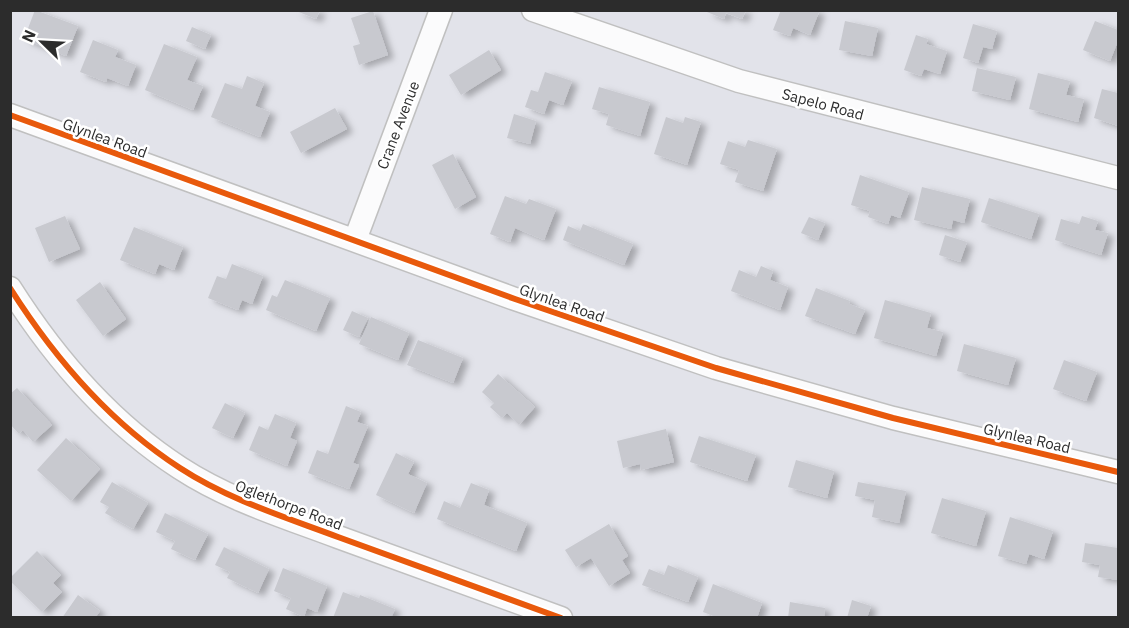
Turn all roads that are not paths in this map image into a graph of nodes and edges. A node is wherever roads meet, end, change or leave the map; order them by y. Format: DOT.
graph roads {
  1 [pos="441,10"];
  2 [pos="533,10"];
  3 [pos="10,115"];
  4 [pos="1119,178"];
  5 [pos="355,240"];
  6 [pos="10,288"];
  7 [pos="1119,472"];
  8 [pos="561,618"];
  1 -- 5 [label="street, Crane Avenue"];
  2 -- 4 [label="street, Sapelo Road"];
  3 -- 5 [label="street, Glynlea Road"];
  5 -- 7 [label="street, Glynlea Road"];
  6 -- 8 [label="street, Oglethorpe Road"];
}
